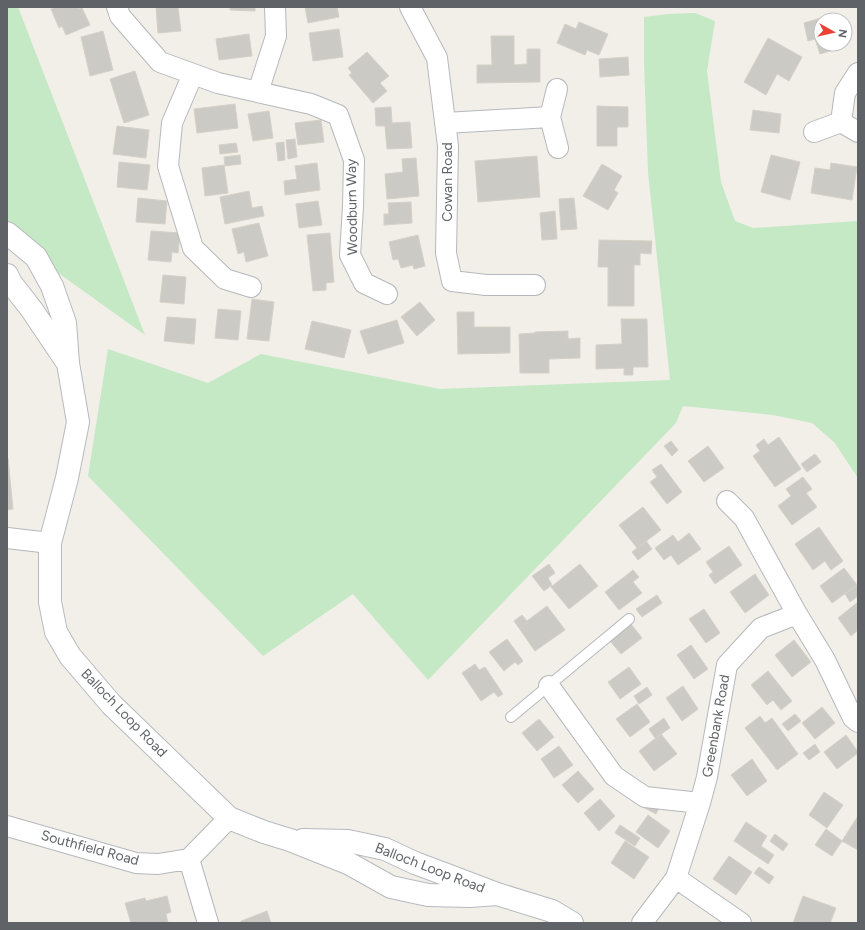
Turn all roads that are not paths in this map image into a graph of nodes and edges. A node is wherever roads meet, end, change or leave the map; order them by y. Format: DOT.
graph roads {
  1 [pos="117,7"];
  2 [pos="275,7"];
  3 [pos="410,7"];
  4 [pos="858,73"];
  5 [pos="193,74"];
  6 [pos="557,89"];
  7 [pos="258,92"];
  8 [pos="550,117"];
  9 [pos="841,122"];
  10 [pos="445,123"];
  11 [pos="814,132"];
  12 [pos="858,132"];
  13 [pos="558,148"];
  14 [pos="7,233"];
  15 [pos="7,275"];
  16 [pos="535,285"];
  17 [pos="250,287"];
  18 [pos="387,294"];
  19 [pos="68,363"];
  20 [pos="727,501"];
  21 [pos="7,538"];
  22 [pos="50,544"];
  23 [pos="797,614"];
  24 [pos="629,619"];
  25 [pos="549,686"];
  26 [pos="512,717"];
  27 [pos="858,722"];
  28 [pos="700,803"];
  29 [pos="229,818"];
  30 [pos="7,826"];
  31 [pos="290,840"];
  32 [pos="189,859"];
  33 [pos="676,878"];
  34 [pos="497,894"];
  35 [pos="208,923"];
  36 [pos="572,923"];
  37 [pos="642,923"];
  38 [pos="741,923"];
  1 -- 5 [label="street, Woodburn Way"];
  2 -- 7 [label="street"];
  3 -- 10 [label="street, Cowan Road"];
  4 -- 9 [label="street"];
  5 -- 7 [label="street, Woodburn Way"];
  5 -- 17 [label="street"];
  6 -- 8 [label="street"];
  7 -- 18 [label="street, Woodburn Way"];
  8 -- 10 [label="street"];
  8 -- 13 [label="street"];
  9 -- 11 [label="street"];
  9 -- 12 [label="street"];
  10 -- 16 [label="street, Cowan Road"];
  14 -- 19 [label="street, Balloch Loop Road"];
  15 -- 19 [label="street, Balloch Loop Road"];
  19 -- 22 [label="street, Balloch Loop Road"];
  20 -- 23 [label="street"];
  21 -- 22 [label="street"];
  22 -- 29 [label="street, Balloch Loop Road"];
  23 -- 27 [label="street"];
  23 -- 28 [label="street, Greenbank Road"];
  24 -- 25 [label="lane"];
  25 -- 26 [label="lane"];
  25 -- 28 [label="street"];
  28 -- 33 [label="street, Greenbank Road"];
  29 -- 31 [label="street, Balloch Loop Road"];
  29 -- 32 [label="street"];
  30 -- 32 [label="street, Southfield Road"];
  31 -- 34 [label="street, Balloch Loop Road"];
  31 -- 34 [label="street, Balloch Loop Road"];
  32 -- 35 [label="street"];
  33 -- 37 [label="street, Greenbank Road"];
  33 -- 38 [label="street"];
  34 -- 36 [label="street, Balloch Loop Road"];
}
